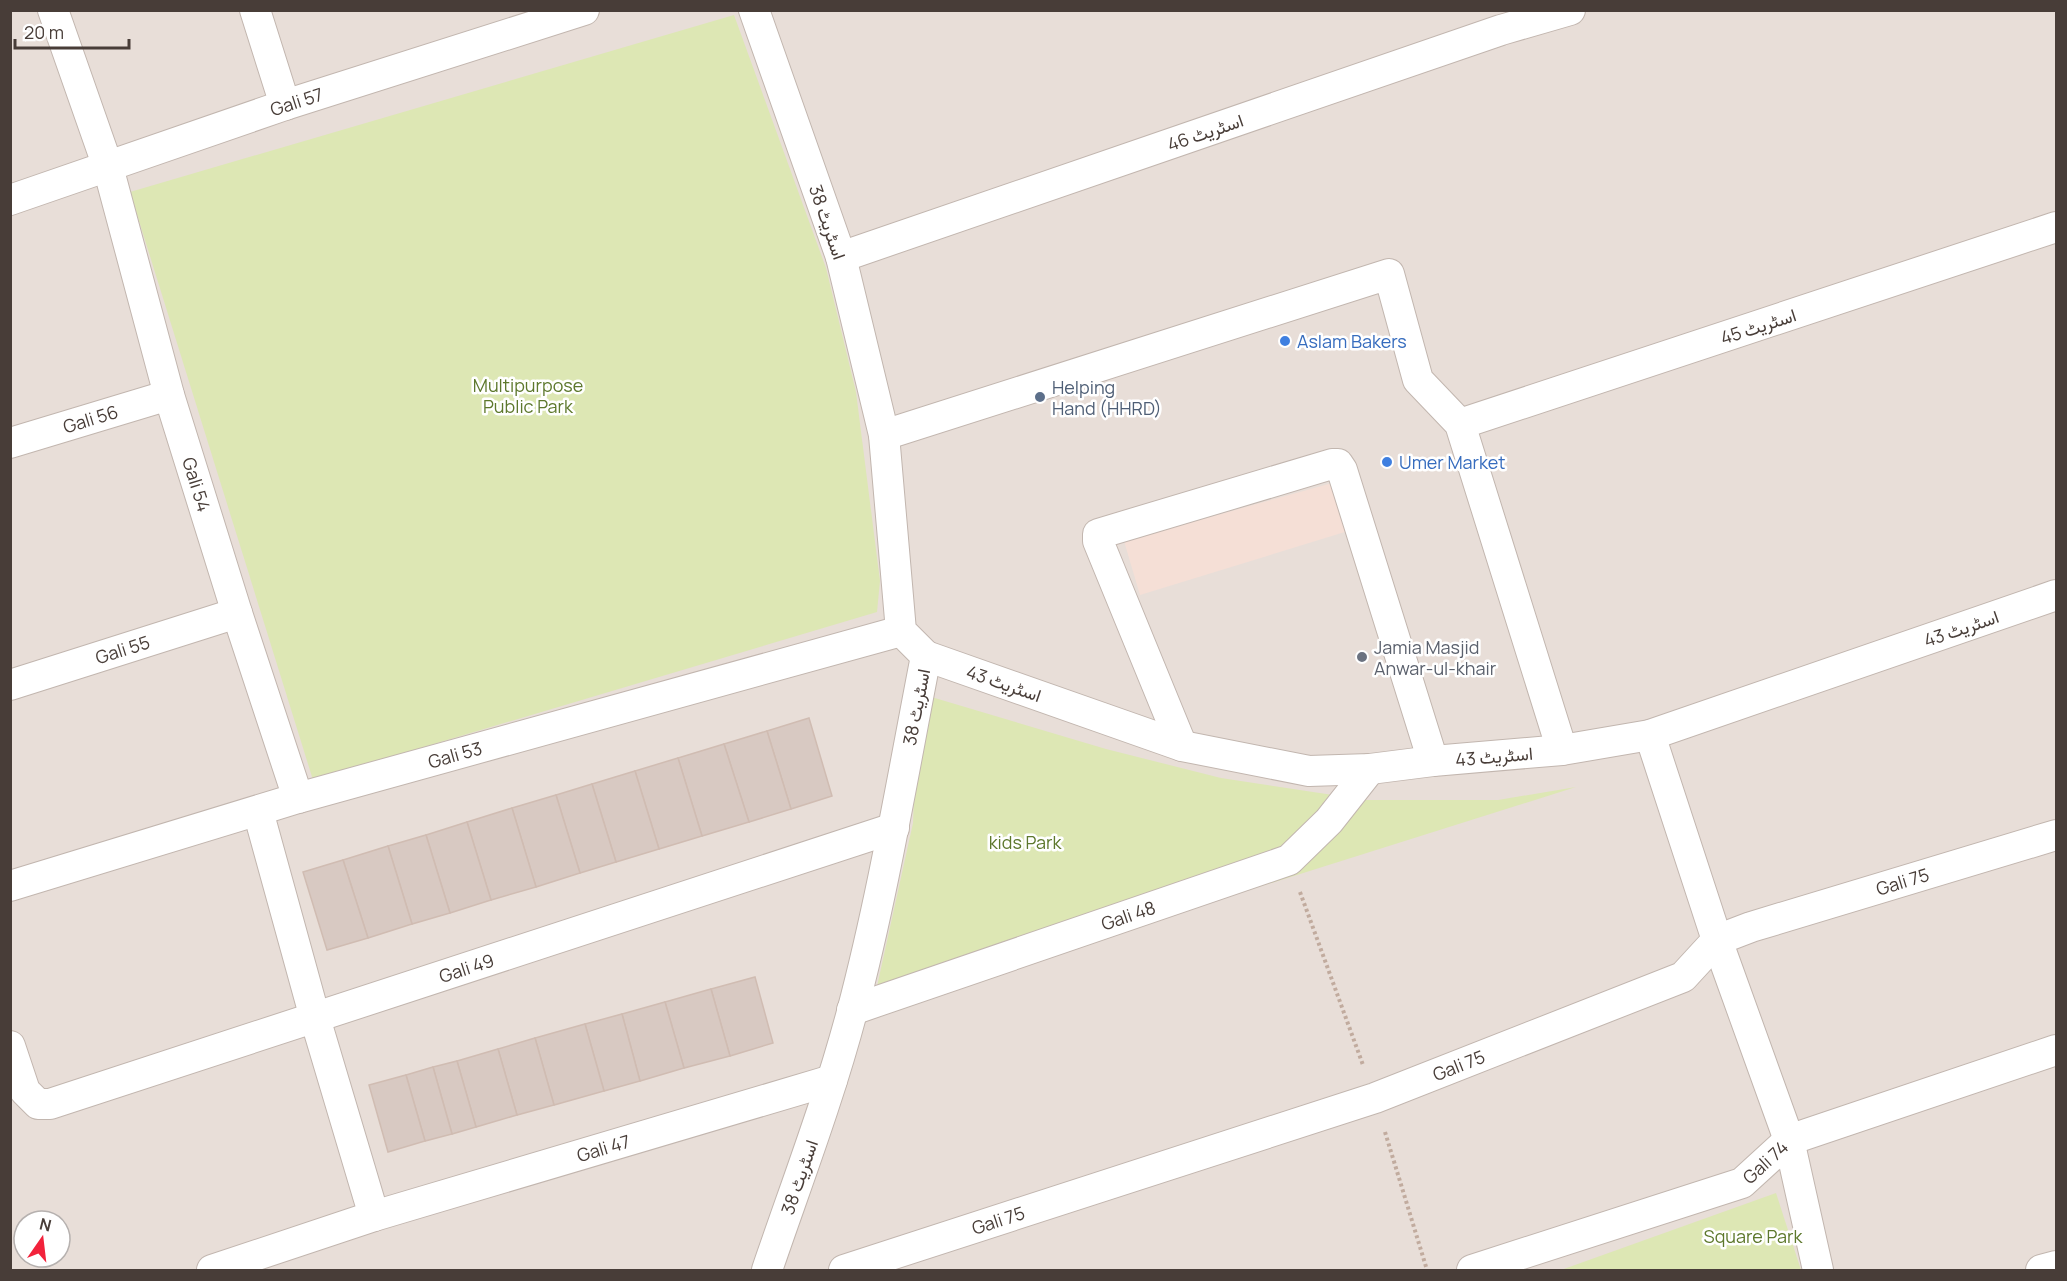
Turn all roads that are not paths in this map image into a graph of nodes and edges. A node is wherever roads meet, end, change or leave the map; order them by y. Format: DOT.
graph roads {
  1 [pos="53,10"];
  2 [pos="255,10"];
  3 [pos="584,10"];
  4 [pos="754,10"];
  5 [pos="1570,10"];
  6 [pos="285,105"];
  7 [pos="108,167"];
  8 [pos="10,200"];
  9 [pos="2056,227"];
  10 [pos="841,257"];
  11 [pos="169,395"];
  12 [pos="1460,424"];
  13 [pos="884,435"];
  14 [pos="10,443"];
  15 [pos="2056,595"];
  16 [pos="237,614"];
  17 [pos="901,631"];
  18 [pos="926,656"];
  19 [pos="10,685"];
  20 [pos="1650,735"];
  21 [pos="1182,746"];
  22 [pos="1562,750"];
  23 [pos="1433,761"];
  24 [pos="1370,769"];
  25 [pos="298,798"];
  26 [pos="258,811"];
  27 [pos="894,828"];
  28 [pos="2056,835"];
  29 [pos="10,886"];
  30 [pos="1718,940"];
  31 [pos="852,1010"];
  32 [pos="315,1018"];
  33 [pos="10,1046"];
  34 [pos="2056,1050"];
  35 [pos="832,1080"];
  36 [pos="1789,1140"];
  37 [pos="374,1216"];
  38 [pos="2056,1266"];
  39 [pos="212,1270"];
  40 [pos="767,1270"];
  41 [pos="844,1270"];
  42 [pos="1472,1270"];
  43 [pos="1818,1270"];
  44 [pos="2041,1270"];
  1 -- 7 [label="street, Gali 54"];
  2 -- 6 [label="street"];
  3 -- 6 [label="street, Gali 57"];
  4 -- 10 [label="street, اسٹریٹ 38"];
  5 -- 10 [label="street, اسٹریٹ 46"];
  6 -- 7 [label="street, Gali 57"];
  7 -- 8 [label="street, Gali 57"];
  7 -- 11 [label="street, Gali 54"];
  9 -- 12 [label="street, اسٹریٹ 45"];
  10 -- 13 [label="street, اسٹریٹ 38"];
  11 -- 14 [label="street, Gali 56"];
  11 -- 16 [label="street, Gali 54"];
  12 -- 13 [label="street"];
  12 -- 22 [label="street"];
  13 -- 17 [label="street, اسٹریٹ 38"];
  15 -- 20 [label="street, اسٹریٹ 43"];
  16 -- 19 [label="street, Gali 55"];
  16 -- 25 [label="street, Gali 54"];
  17 -- 18 [label="street, اسٹریٹ 38"];
  17 -- 25 [label="street, Gali 53"];
  18 -- 21 [label="street, اسٹریٹ 43"];
  18 -- 27 [label="street, اسٹریٹ 38"];
  20 -- 22 [label="street, اسٹریٹ 43"];
  20 -- 30 [label="street"];
  21 -- 23 [label="street"];
  21 -- 24 [label="street, اسٹریٹ 43"];
  22 -- 23 [label="street, اسٹریٹ 43"];
  23 -- 24 [label="street, اسٹریٹ 43"];
  24 -- 31 [label="street, Gali 48"];
  25 -- 26 [label="street, Gali 53"];
  26 -- 29 [label="street, Gali 53"];
  26 -- 32 [label="street"];
  27 -- 31 [label="street, اسٹریٹ 38"];
  27 -- 32 [label="street, Gali 49"];
  28 -- 30 [label="street, Gali 75"];
  30 -- 36 [label="street"];
  30 -- 41 [label="street, Gali 75"];
  31 -- 35 [label="street, اسٹریٹ 38"];
  32 -- 33 [label="street, Gali 49"];
  32 -- 37 [label="street"];
  34 -- 36 [label="street, Gali 74"];
  35 -- 37 [label="street, Gali 47"];
  35 -- 40 [label="street, اسٹریٹ 38"];
  36 -- 42 [label="street, Gali 74"];
  36 -- 43 [label="street"];
  37 -- 39 [label="street, Gali 47"];
  38 -- 44 [label="street"];
}
